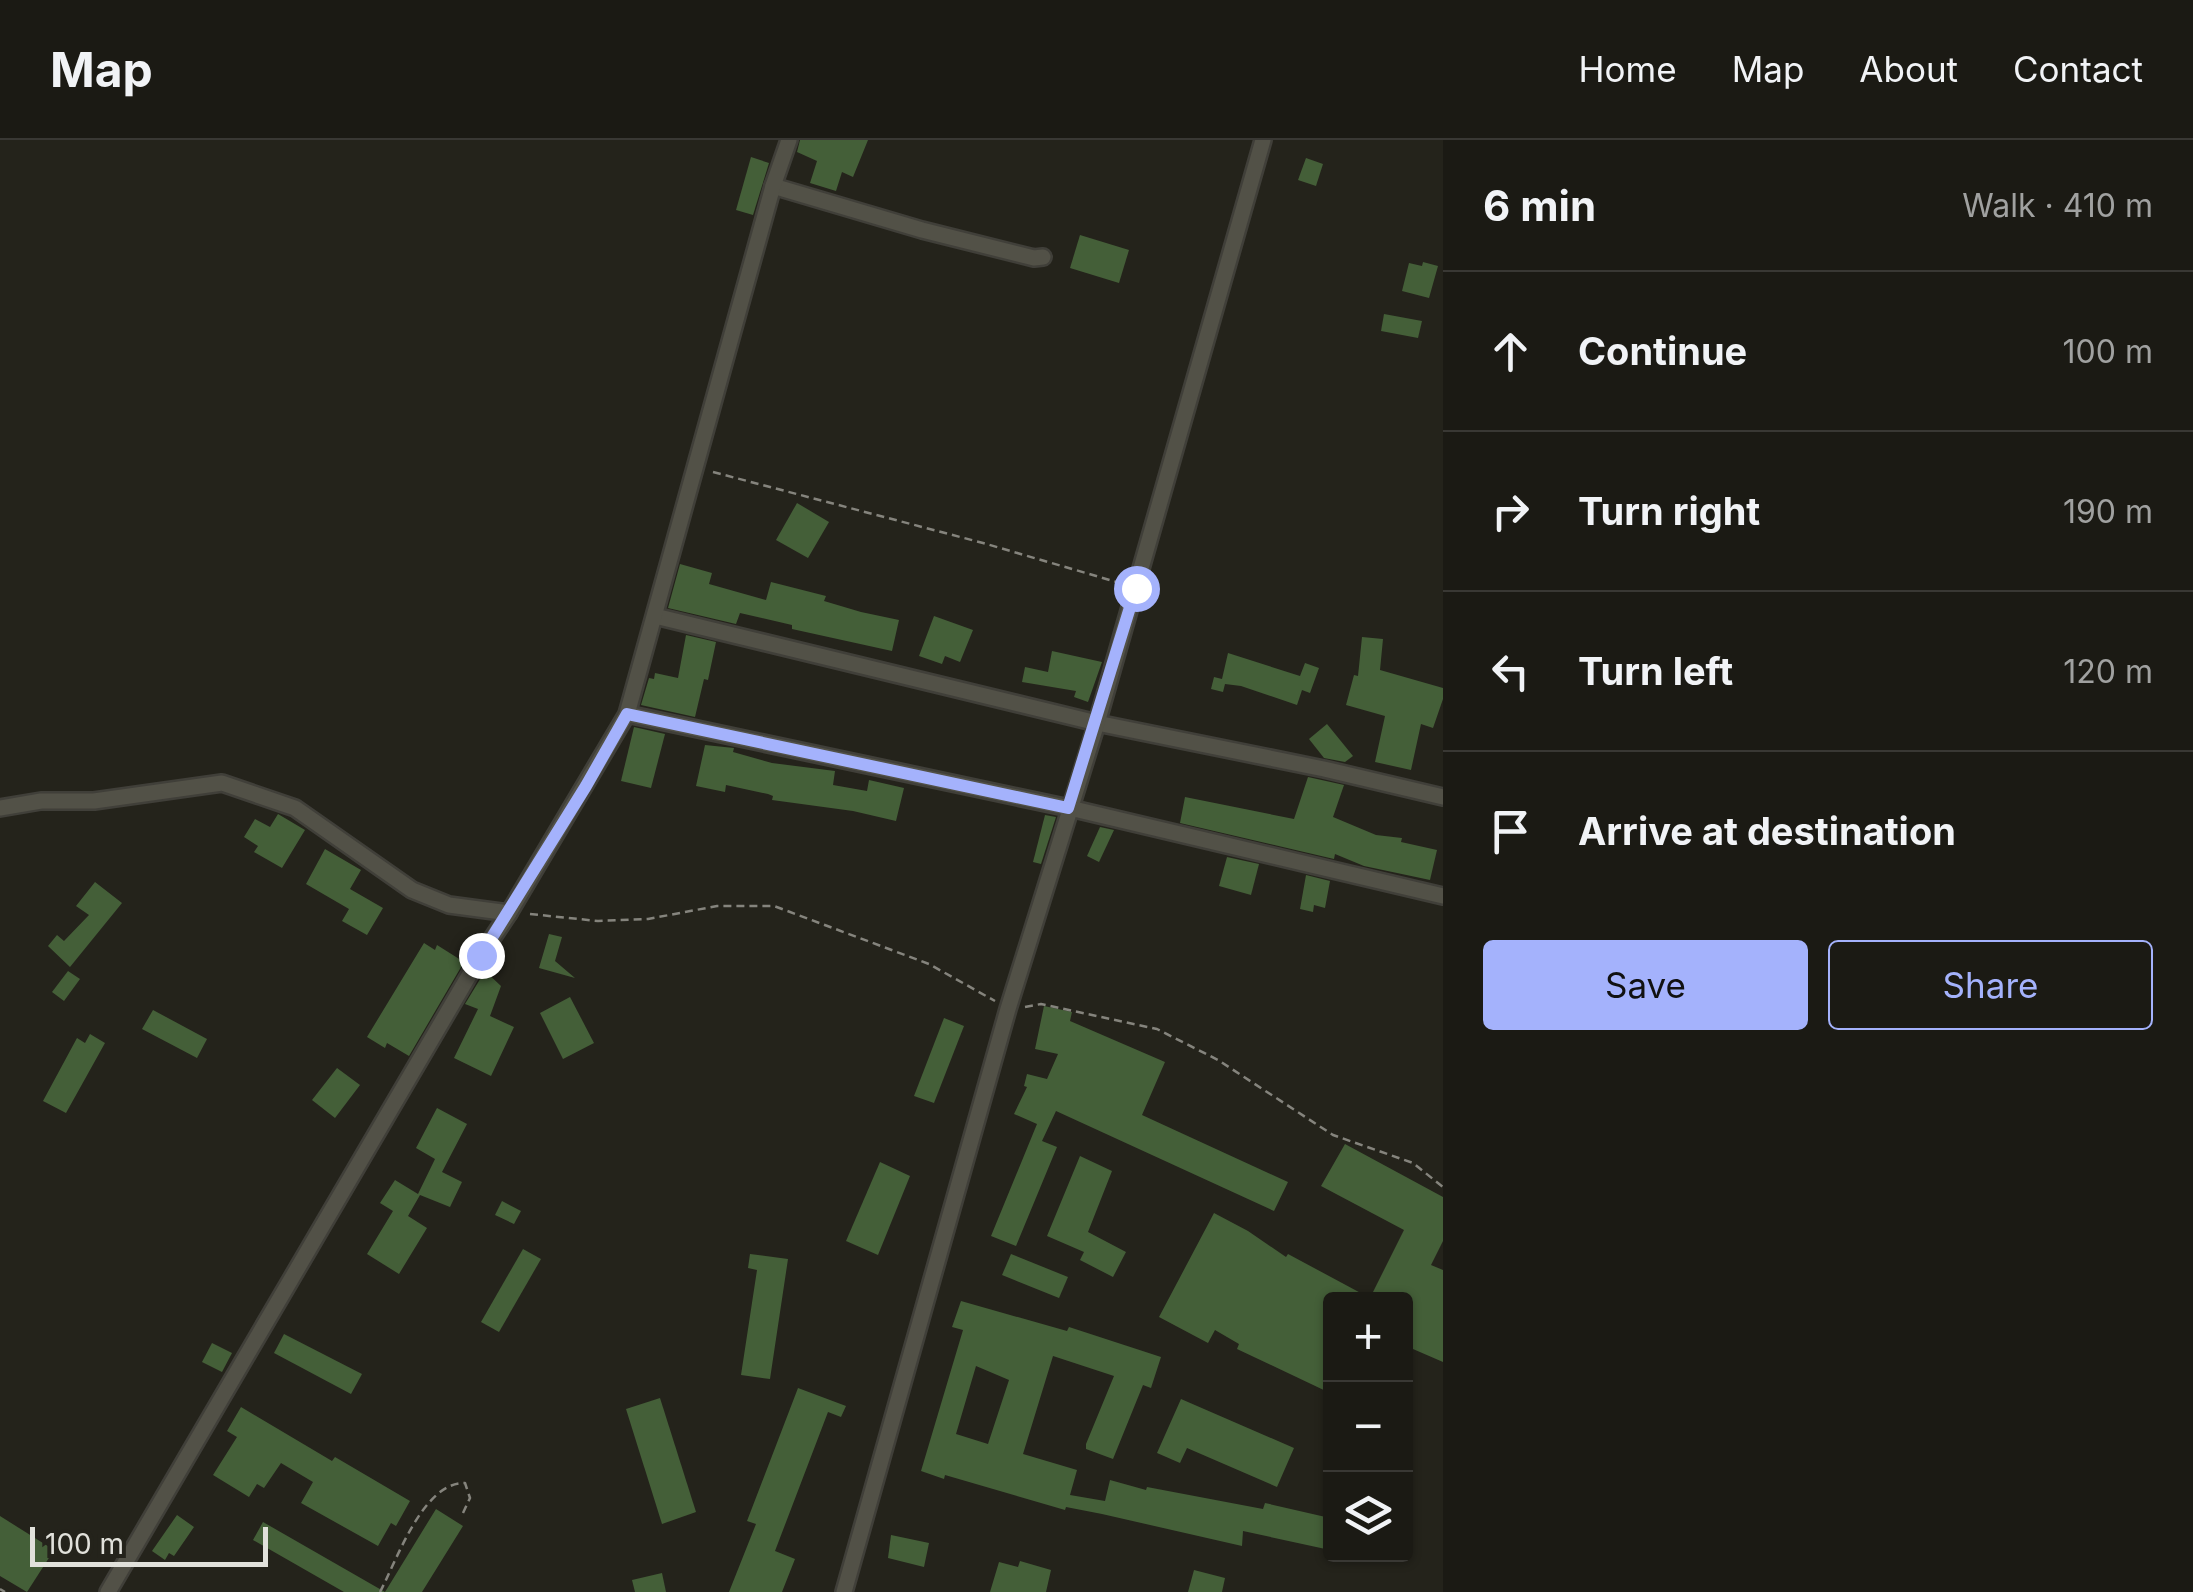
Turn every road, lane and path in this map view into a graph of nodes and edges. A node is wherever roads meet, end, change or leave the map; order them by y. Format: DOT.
graph roads {
  1 [pos="789,140"];
  2 [pos="1264,140"];
  3 [pos="773,186"];
  4 [pos="1042,257"];
  5 [pos="695,468"];
  6 [pos="1136,588"];
  7 [pos="655,616"];
  8 [pos="627,714"];
  9 [pos="1097,723"];
  10 [pos="1443,797"];
  11 [pos="0,808"];
  12 [pos="1068,808"];
  13 [pos="1443,896"];
  14 [pos="509,913"];
  15 [pos="1008,1009"];
  16 [pos="1443,1187"];
  17 [pos="464,1513"];
  18 [pos="0,1589"];
  19 [pos="5,1592"];
  20 [pos="108,1592"];
  21 [pos="380,1592"];
  22 [pos="844,1592"];
  1 -- 3 [label="street"];
  2 -- 6 [label="street"];
  3 -- 4 [label="street"];
  3 -- 5 [label="street"];
  5 -- 6 [label="path"];
  5 -- 7 [label="street"];
  6 -- 9 [label="street"];
  7 -- 8 [label="street"];
  7 -- 9 [label="street"];
  8 -- 12 [label="street"];
  8 -- 14 [label="street"];
  9 -- 10 [label="street"];
  9 -- 12 [label="street"];
  11 -- 14 [label="street"];
  12 -- 13 [label="street"];
  12 -- 15 [label="street"];
  14 -- 15 [label="path"];
  14 -- 20 [label="street"];
  15 -- 16 [label="path"];
  15 -- 22 [label="street"];
  17 -- 21 [label="path"];
  18 -- 19 [label="path"];
}
